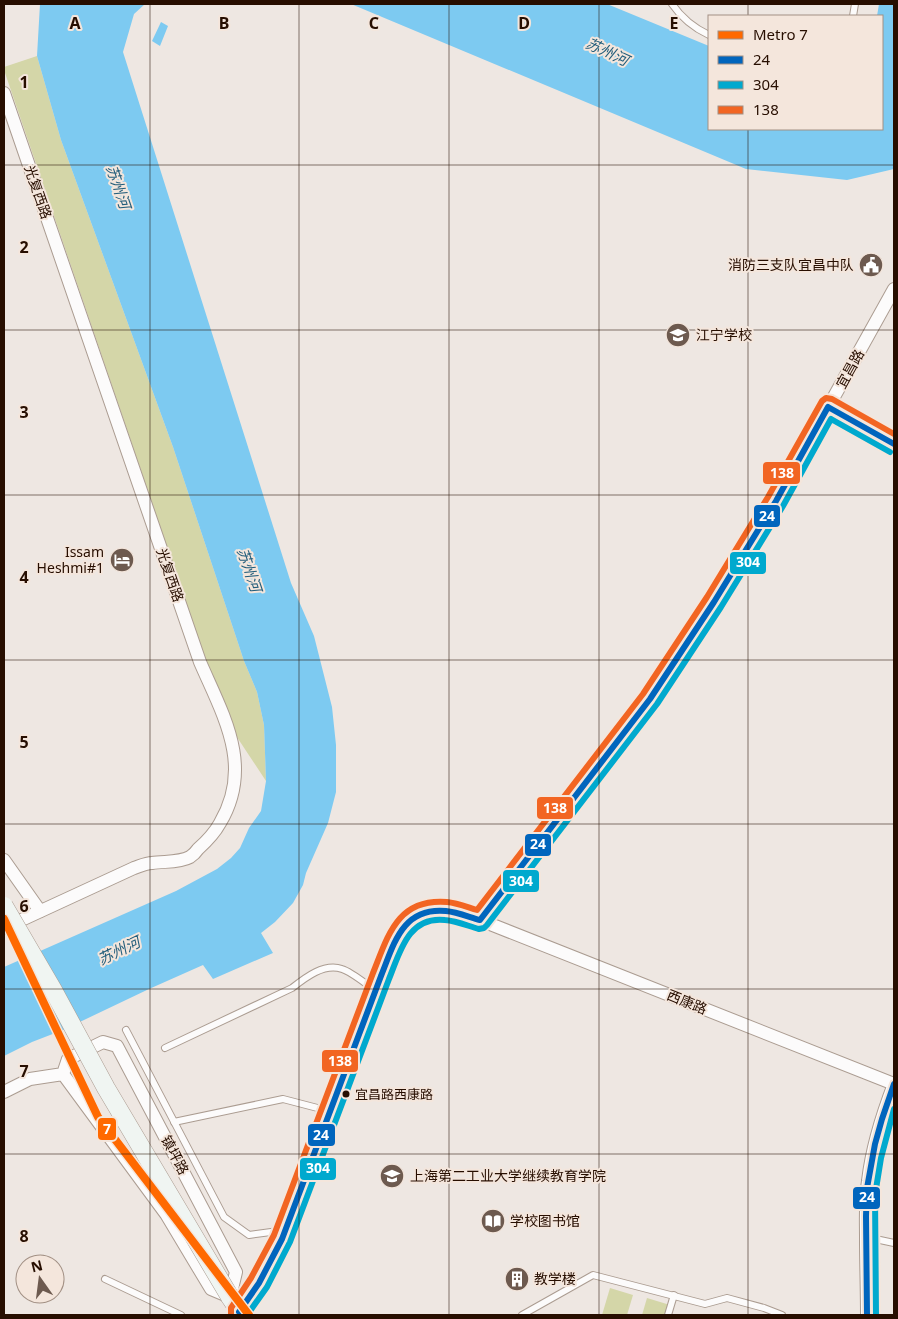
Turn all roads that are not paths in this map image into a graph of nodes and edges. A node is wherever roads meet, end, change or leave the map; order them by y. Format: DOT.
graph roads {
  1 [pos="672,4"];
  2 [pos="708,34"];
  3 [pos="4,94"];
  4 [pos="894,288"];
  5 [pos="828,407"];
  6 [pos="894,444"];
  7 [pos="4,860"];
  8 [pos="4,906"];
  9 [pos="40,911"];
  10 [pos="480,920"];
  11 [pos="4,928"];
  12 [pos="376,991"];
  13 [pos="126,1030"];
  14 [pos="165,1048"];
  15 [pos="63,1074"];
  16 [pos="894,1084"];
  17 [pos="4,1092"];
  18 [pos="329,1111"];
  19 [pos="174,1122"];
  20 [pos="286,1230"];
  21 [pos="866,1237"];
  22 [pos="894,1244"];
  23 [pos="105,1279"];
  24 [pos="674,1295"];
  25 [pos="237,1310"];
  26 [pos="181,1315"];
  27 [pos="522,1315"];
  28 [pos="668,1315"];
  29 [pos="782,1315"];
  30 [pos="867,1315"];
  1 -- 2 [label="lane"];
  3 -- 9 [label="street, 光复西路"];
  4 -- 5 [label="street, 宜昌路"];
  5 -- 6 [label="street"];
  5 -- 10 [label="street, 宜昌路"];
  7 -- 9 [label="street"];
  8 -- 25 [label="main road, 镇坪路, bridge"];
  9 -- 11 [label="street, 光复西路"];
  10 -- 12 [label="street"];
  10 -- 16 [label="street, 西康路"];
  12 -- 14 [label="lane"];
  12 -- 18 [label="street"];
  13 -- 19 [label="lane"];
  15 -- 17 [label="street"];
  15 -- 25 [label="street"];
  15 -- 25 [label="street, 镇坪路"];
  16 -- 21 [label="street"];
  18 -- 19 [label="lane"];
  18 -- 20 [label="street"];
  19 -- 20 [label="lane"];
  20 -- 25 [label="street"];
  21 -- 22 [label="lane"];
  21 -- 30 [label="street"];
  23 -- 26 [label="lane"];
  24 -- 27 [label="lane"];
  24 -- 28 [label="lane"];
  24 -- 29 [label="lane"];
}
